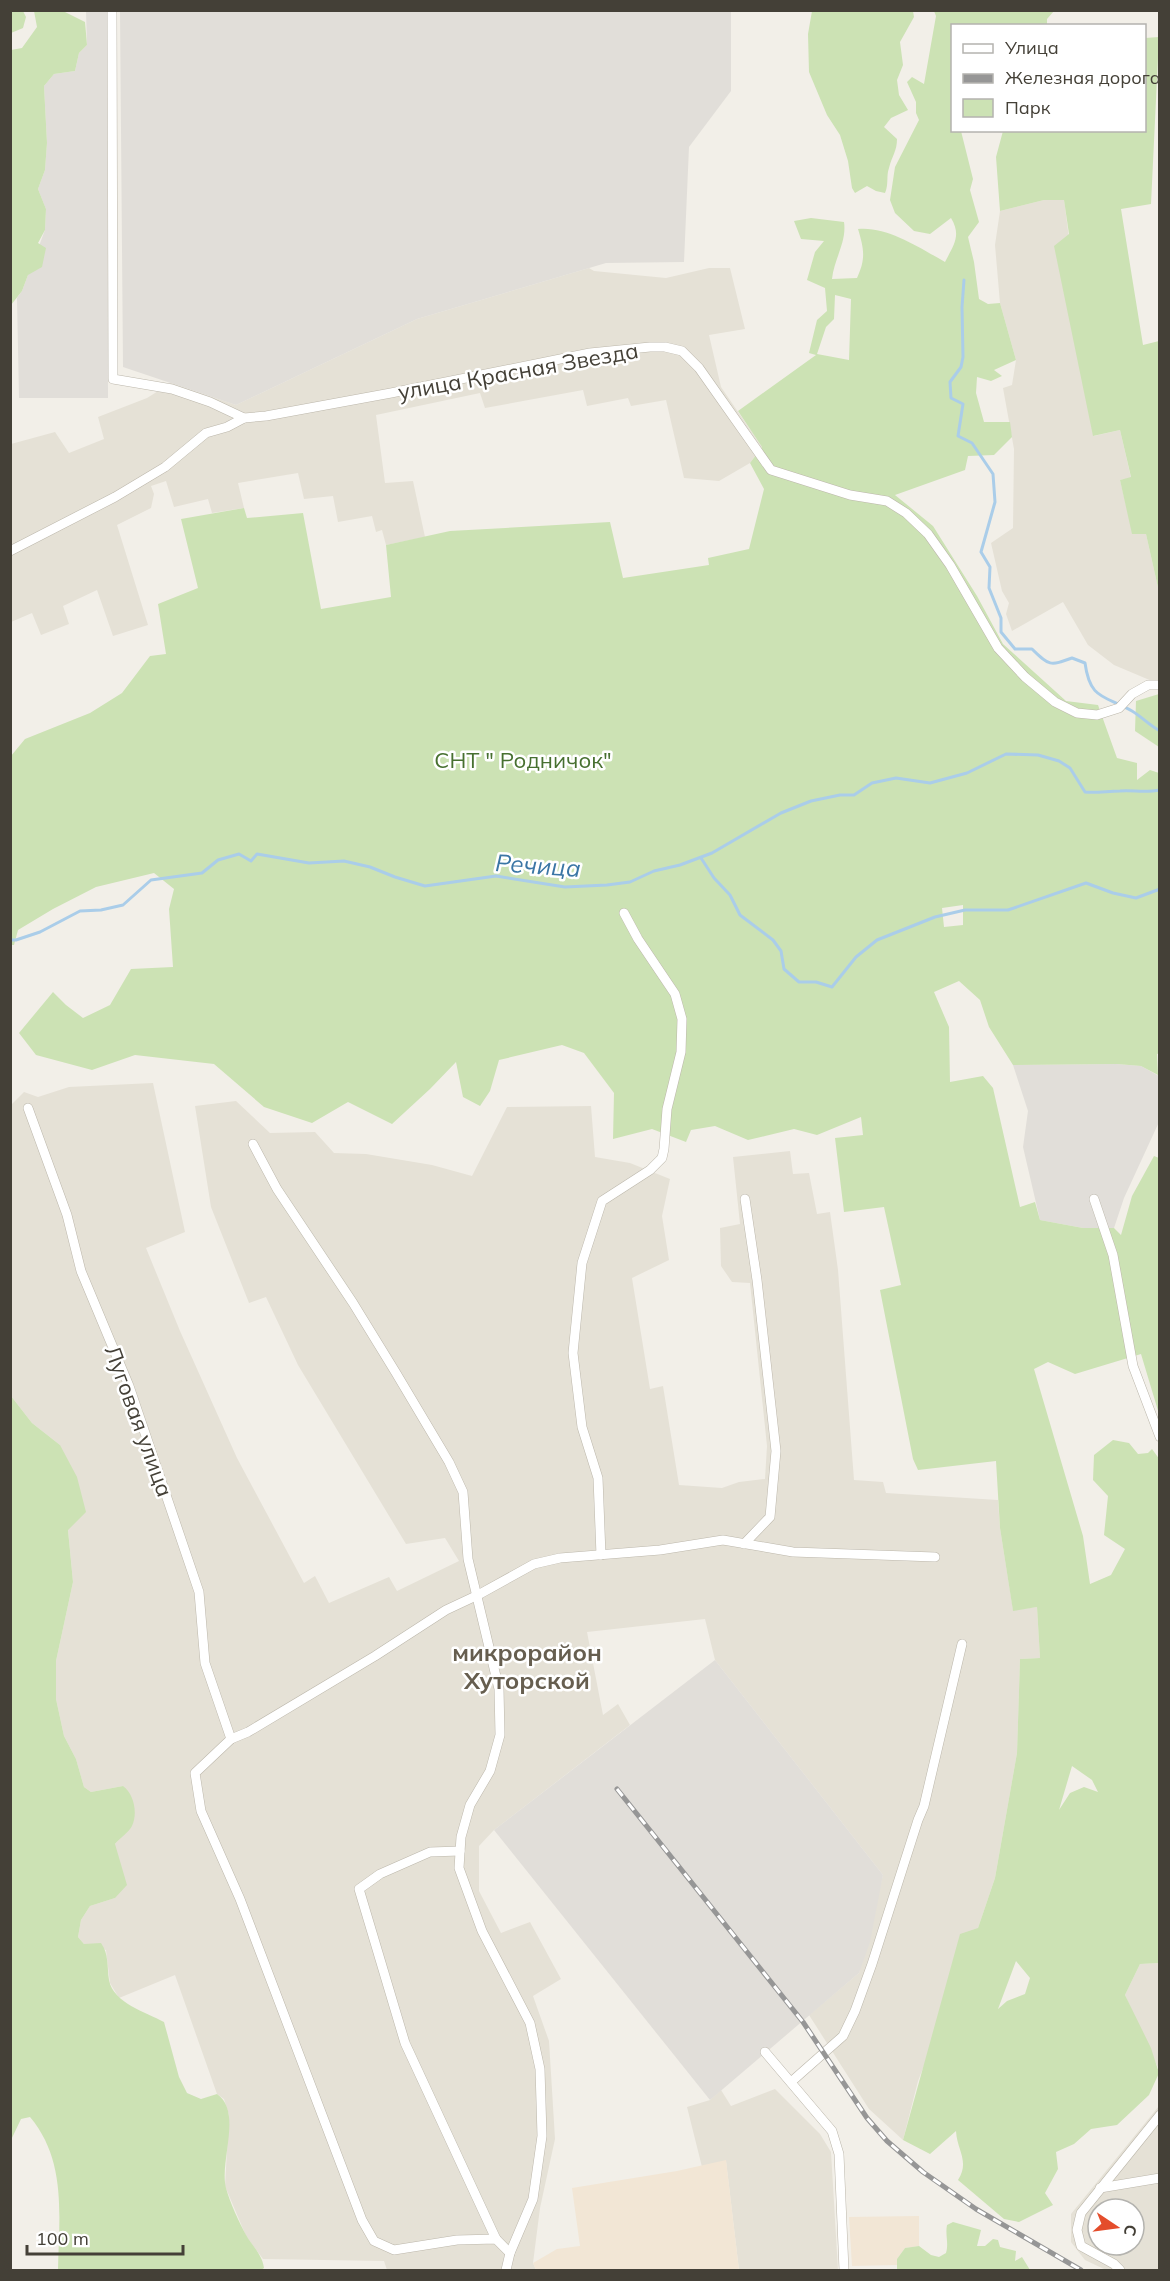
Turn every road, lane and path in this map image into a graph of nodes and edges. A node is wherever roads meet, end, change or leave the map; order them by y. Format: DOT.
graph roads {
  1 [pos="112,10"];
  2 [pos="244,418"];
  3 [pos="10,551"];
  4 [pos="1160,685"];
  5 [pos="624,913"];
  6 [pos="28,1108"];
  7 [pos="254,1144"];
  8 [pos="745,1199"];
  9 [pos="1094,1199"];
  10 [pos="1160,1437"];
  11 [pos="744,1544"];
  12 [pos="601,1555"];
  13 [pos="935,1557"];
  14 [pos="478,1595"];
  15 [pos="962,1644"];
  16 [pos="231,1738"];
  17 [pos="460,1851"];
  18 [pos="765,2052"];
  19 [pos="791,2082"];
  20 [pos="1160,2115"];
  21 [pos="1160,2178"];
  22 [pos="1100,2188"];
  23 [pos="496,2239"];
  24 [pos="510,2253"];
  25 [pos="506,2271"];
  26 [pos="844,2271"];
  27 [pos="1120,2271"];
  1 -- 2 [label="street"];
  2 -- 3 [label="street, улица Красная Звезда"];
  2 -- 4 [label="street, улица Красная Звезда"];
  5 -- 12 [label="street"];
  6 -- 16 [label="street, Луговая улица"];
  7 -- 14 [label="street"];
  8 -- 11 [label="street"];
  9 -- 10 [label="street"];
  11 -- 12 [label="street"];
  11 -- 13 [label="street"];
  12 -- 14 [label="street"];
  14 -- 16 [label="street"];
  14 -- 17 [label="street"];
  15 -- 19 [label="street"];
  16 -- 23 [label="street"];
  17 -- 23 [label="street"];
  17 -- 24 [label="street"];
  18 -- 19 [label="street"];
  19 -- 26 [label="street"];
  20 -- 22 [label="street"];
  21 -- 22 [label="street"];
  22 -- 27 [label="street"];
  23 -- 24 [label="street"];
  24 -- 25 [label="street"];
}
